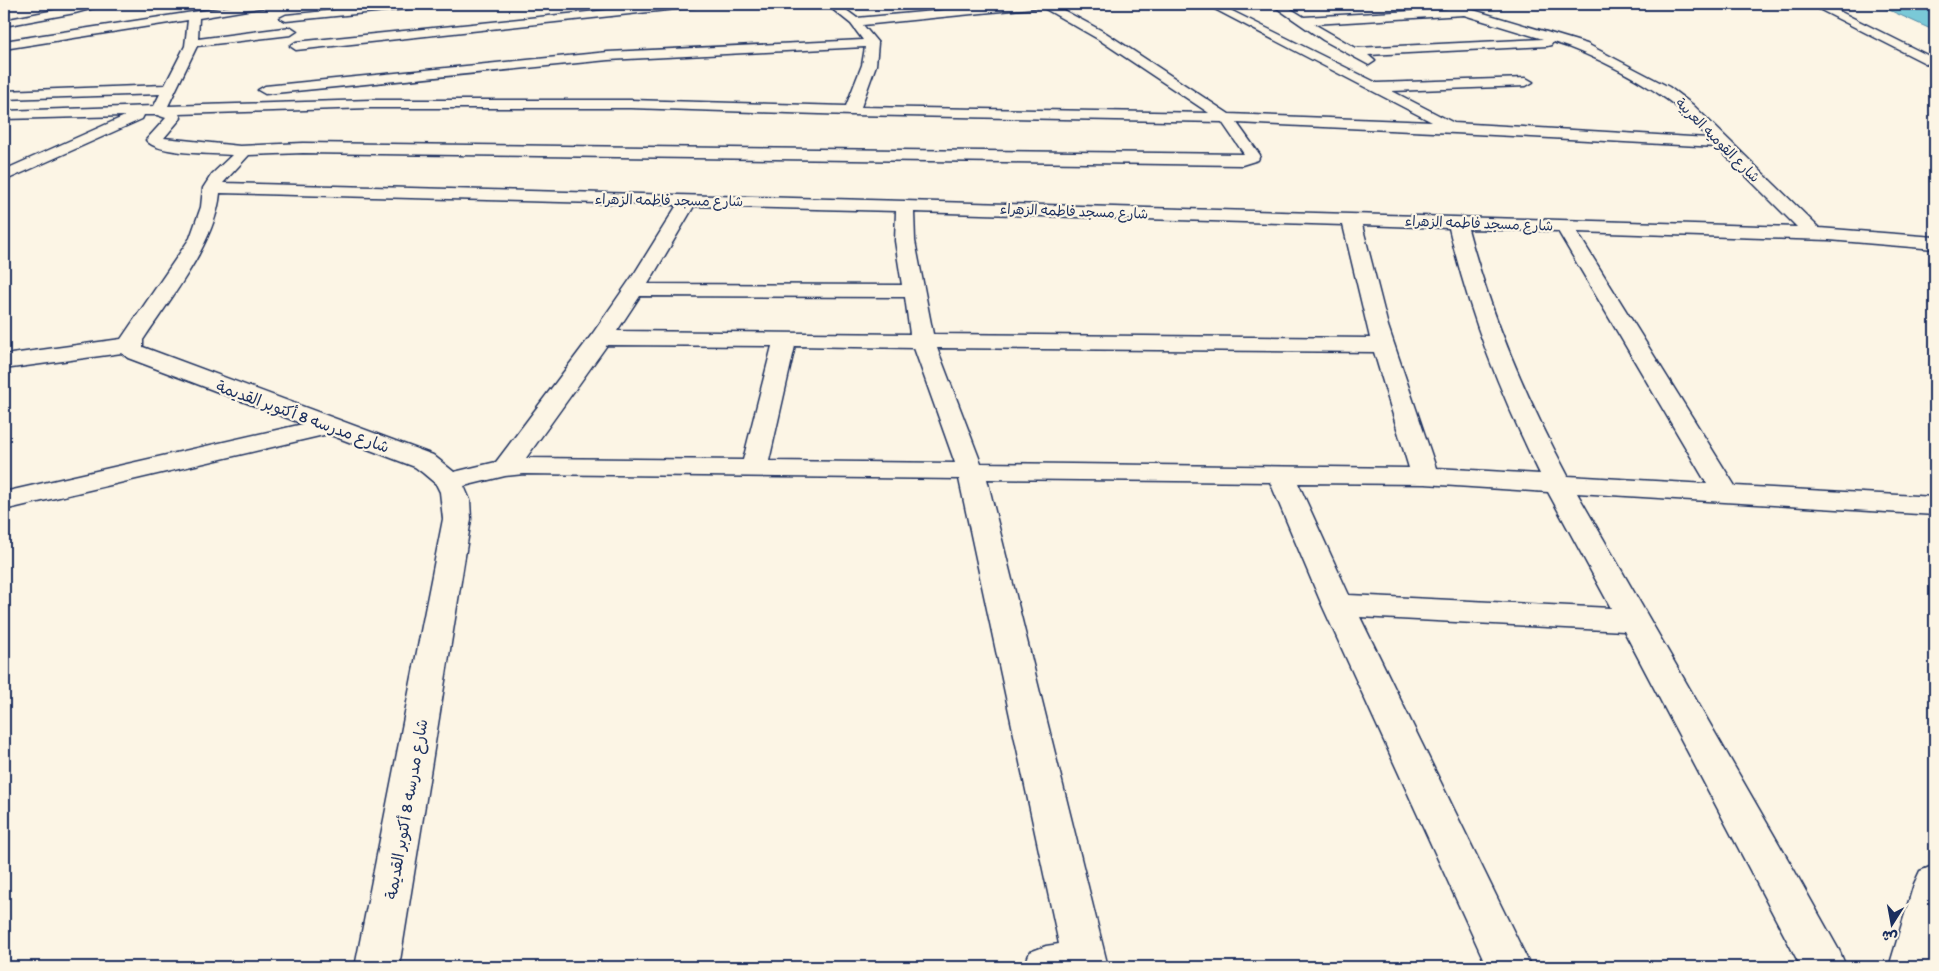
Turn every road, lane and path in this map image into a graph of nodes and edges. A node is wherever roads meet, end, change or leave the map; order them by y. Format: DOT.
graph roads {
  1 [pos="265,4"];
  2 [pos="282,4"];
  3 [pos="425,4"];
  4 [pos="695,4"];
  5 [pos="831,4"];
  6 [pos="1044,4"];
  7 [pos="1210,4"];
  8 [pos="1276,4"];
  9 [pos="1442,4"];
  10 [pos="1817,4"];
  11 [pos="98,5"];
  12 [pos="240,5"];
  13 [pos="1468,12"];
  14 [pos="194,15"];
  15 [pos="120,16"];
  16 [pos="286,18"];
  17 [pos="1300,20"];
  18 [pos="854,22"];
  19 [pos="4,23"];
  20 [pos="136,24"];
  21 [pos="484,26"];
  22 [pos="291,31"];
  23 [pos="1566,41"];
  24 [pos="191,43"];
  25 [pos="872,43"];
  26 [pos="4,45"];
  27 [pos="1354,52"];
  28 [pos="528,64"];
  29 [pos="1935,64"];
  30 [pos="506,66"];
  31 [pos="1378,66"];
  32 [pos="296,71"];
  33 [pos="1394,76"];
  34 [pos="4,82"];
  35 [pos="1526,82"];
  36 [pos="1410,86"];
  37 [pos="295,87"];
  38 [pos="1376,87"];
  39 [pos="4,90"];
  40 [pos="249,91"];
  41 [pos="4,95"];
  42 [pos="167,102"];
  43 [pos="509,105"];
  44 [pos="852,111"];
  45 [pos="968,114"];
  46 [pos="4,115"];
  47 [pos="1226,118"];
  48 [pos="1455,128"];
  49 [pos="1721,143"];
  50 [pos="240,151"];
  51 [pos="49,156"];
  52 [pos="970,156"];
  53 [pos="4,158"];
  54 [pos="4,176"];
  55 [pos="212,188"];
  56 [pos="689,200"];
  57 [pos="905,206"];
  58 [pos="1350,219"];
  59 [pos="1457,222"];
  60 [pos="1564,226"];
  61 [pos="1813,233"];
  62 [pos="1935,243"];
  63 [pos="633,290"];
  64 [pos="912,291"];
  65 [pos="601,338"];
  66 [pos="785,340"];
  67 [pos="922,342"];
  68 [pos="130,345"];
  69 [pos="1383,345"];
  70 [pos="4,362"];
  71 [pos="330,426"];
  72 [pos="505,468"];
  73 [pos="754,468"];
  74 [pos="971,471"];
  75 [pos="1280,474"];
  76 [pos="1424,476"];
  77 [pos="449,481"];
  78 [pos="1556,483"];
  79 [pos="1726,493"];
  80 [pos="4,501"];
  81 [pos="1935,506"];
  82 [pos="1338,605"];
  83 [pos="1633,620"];
  84 [pos="1935,884"];
  85 [pos="1072,965"];
  86 [pos="377,967"];
  87 [pos="1509,967"];
  88 [pos="1824,967"];
  89 [pos="1911,967"];
  1 -- 12 [label="street"];
  2 -- 16 [label="street"];
  3 -- 16 [label="street"];
  4 -- 21 [label="street"];
  5 -- 18 [label="street"];
  6 -- 18 [label="street"];
  6 -- 47 [label="street"];
  7 -- 38 [label="street"];
  8 -- 17 [label="street"];
  9 -- 13 [label="street, شارع القوميه العربية"];
  10 -- 29 [label="street"];
  11 -- 19 [label="street"];
  12 -- 14 [label="street"];
  13 -- 17 [label="street"];
  13 -- 23 [label="street, شارع القوميه العربية"];
  14 -- 20 [label="street"];
  14 -- 24 [label="street"];
  15 -- 20 [label="street"];
  16 -- 22 [label="street"];
  17 -- 27 [label="street"];
  18 -- 25 [label="street"];
  20 -- 26 [label="street"];
  21 -- 22 [label="street"];
  21 -- 30 [label="street"];
  22 -- 24 [label="street"];
  23 -- 27 [label="street"];
  23 -- 49 [label="street, شارع القوميه العربية"];
  24 -- 42 [label="street"];
  25 -- 28 [label="street"];
  25 -- 44 [label="street"];
  27 -- 31 [label="street"];
  28 -- 30 [label="street"];
  28 -- 43 [label="street"];
  30 -- 37 [label="street"];
  32 -- 37 [label="street"];
  33 -- 36 [label="street"];
  34 -- 39 [label="street"];
  35 -- 36 [label="street"];
  36 -- 38 [label="street"];
  37 -- 40 [label="street"];
  38 -- 48 [label="street"];
  41 -- 42 [label="street"];
  42 -- 43 [label="street"];
  42 -- 46 [label="street"];
  42 -- 50 [label="street"];
  42 -- 51 [label="street"];
  43 -- 44 [label="street"];
  44 -- 45 [label="street"];
  45 -- 47 [label="street"];
  45 -- 52 [label="street"];
  47 -- 48 [label="street"];
  47 -- 52 [label="street"];
  48 -- 49 [label="street"];
  49 -- 61 [label="street, شارع القوميه العربية"];
  50 -- 52 [label="street"];
  50 -- 55 [label="street"];
  51 -- 53 [label="street"];
  51 -- 54 [label="street"];
  55 -- 56 [label="street, شارع مسجد فاطمه الزهراء"];
  55 -- 68 [label="street"];
  56 -- 57 [label="street, شارع مسجد فاطمه الزهراء"];
  56 -- 63 [label="street"];
  57 -- 58 [label="street, شارع مسجد فاطمه الزهراء"];
  57 -- 64 [label="street"];
  58 -- 59 [label="street, شارع مسجد فاطمه الزهراء"];
  58 -- 69 [label="street"];
  59 -- 60 [label="street, شارع مسجد فاطمه الزهراء"];
  59 -- 78 [label="street"];
  60 -- 61 [label="street, شارع مسجد فاطمه الزهراء"];
  60 -- 79 [label="street"];
  61 -- 62 [label="street, شارع مسجد فاطمه الزهراء"];
  63 -- 64 [label="street"];
  63 -- 65 [label="street"];
  64 -- 67 [label="street"];
  65 -- 66 [label="street"];
  65 -- 72 [label="street"];
  66 -- 67 [label="street"];
  66 -- 73 [label="street"];
  67 -- 69 [label="street"];
  67 -- 74 [label="street"];
  68 -- 70 [label="street"];
  68 -- 71 [label="street, شارع مدرسه 8 أكتوبر القديمة"];
  69 -- 76 [label="street"];
  71 -- 77 [label="street, شارع مدرسه 8 أكتوبر القديمة"];
  71 -- 80 [label="street"];
  72 -- 73 [label="street"];
  72 -- 77 [label="street"];
  73 -- 74 [label="street"];
  74 -- 75 [label="street"];
  74 -- 85 [label="street"];
  75 -- 76 [label="street"];
  75 -- 82 [label="street"];
  76 -- 78 [label="street"];
  77 -- 86 [label="street, شارع مدرسه 8 أكتوبر القديمة"];
  78 -- 79 [label="street"];
  78 -- 83 [label="street"];
  79 -- 81 [label="street"];
  82 -- 83 [label="street"];
  82 -- 87 [label="street"];
  83 -- 88 [label="street"];
  84 -- 89 [label="street"];
}
